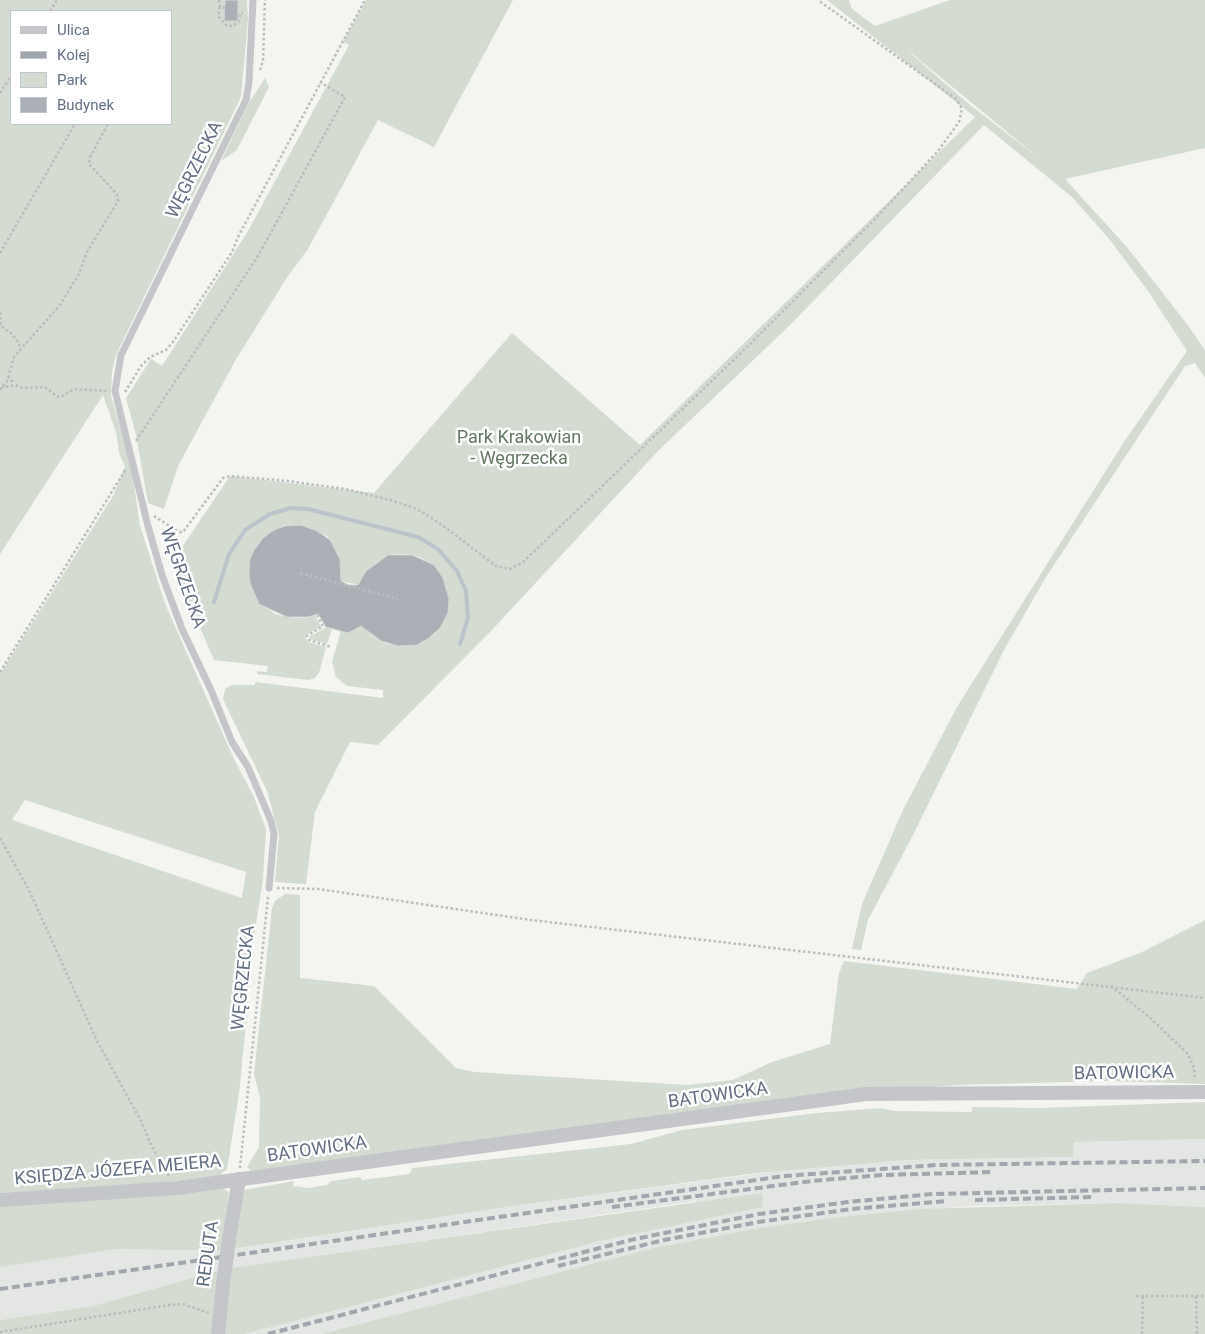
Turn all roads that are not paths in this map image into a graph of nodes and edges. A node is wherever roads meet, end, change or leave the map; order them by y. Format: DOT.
graph roads {
  1 [pos="253,0"];
  2 [pos="269,888"];
  3 [pos="1200,1092"];
  4 [pos="239,1179"];
  5 [pos="0,1200"];
  6 [pos="218,1327"];
  1 -- 2 [label="lane, WĘGRZECKA"];
  3 -- 4 [label="street, BATOWICKA"];
  4 -- 5 [label="street, KSIĘDZA JÓZEFA MEIERA"];
  4 -- 6 [label="street, REDUTA, bridge"];
}
